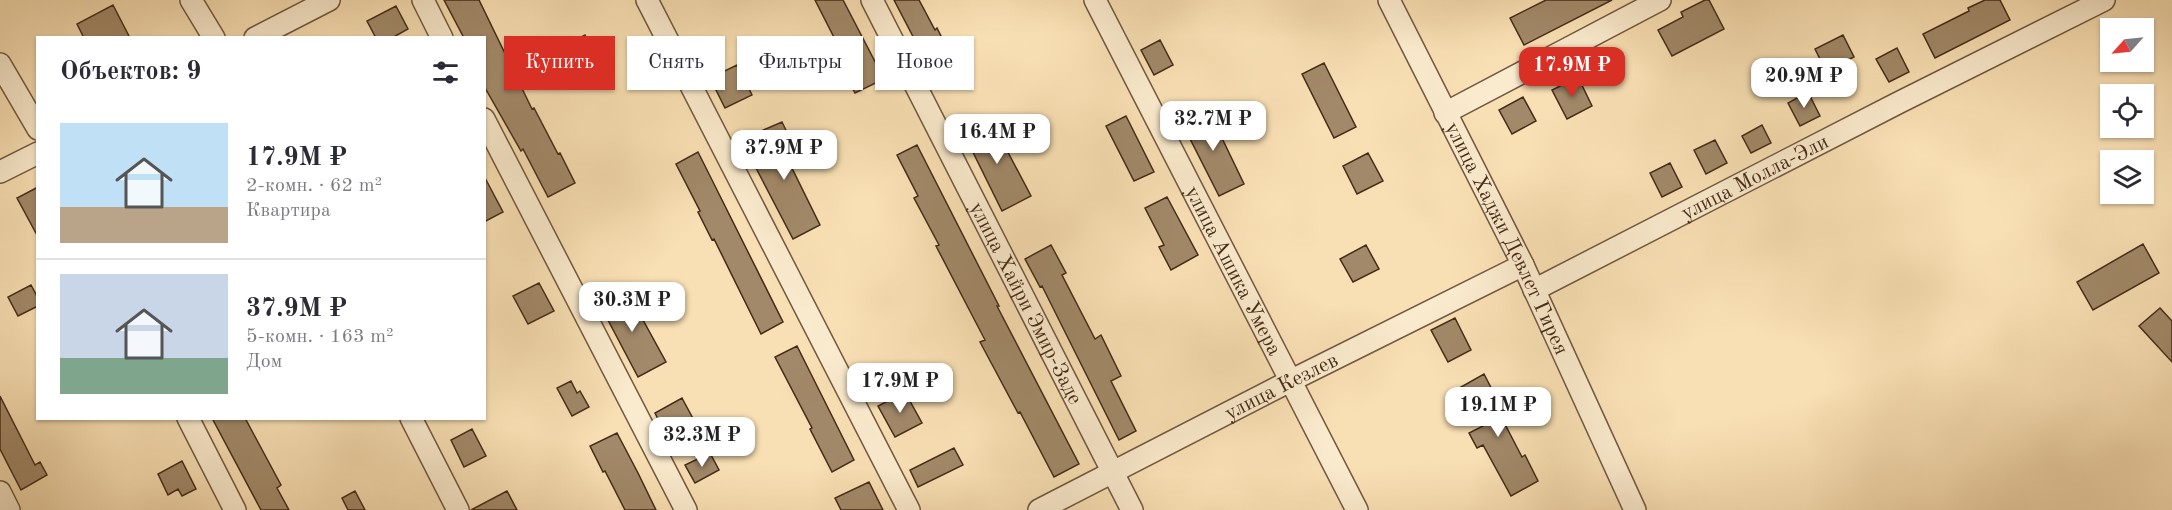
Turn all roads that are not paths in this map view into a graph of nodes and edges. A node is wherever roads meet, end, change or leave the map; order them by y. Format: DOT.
graph roads {
  1 [pos="192,0"];
  2 [pos="329,0"];
  3 [pos="423,0"];
  4 [pos="647,0"];
  5 [pos="872,0"];
  6 [pos="1095,0"];
  7 [pos="1389,0"];
  8 [pos="1660,0"];
  9 [pos="2104,0"];
  10 [pos="213,36"];
  11 [pos="259,36"];
  12 [pos="441,36"];
  13 [pos="0,64"];
  14 [pos="1445,113"];
  15 [pos="486,123"];
  16 [pos="36,126"];
  17 [pos="36,154"];
  18 [pos="0,172"];
  19 [pos="1523,265"];
  20 [pos="1534,290"];
  21 [pos="1290,381"];
  22 [pos="189,420"];
  23 [pos="412,420"];
  24 [pos="1113,472"];
  25 [pos="0,492"];
  26 [pos="9,510"];
  27 [pos="235,510"];
  28 [pos="458,510"];
  29 [pos="686,510"];
  30 [pos="909,510"];
  31 [pos="1039,510"];
  32 [pos="1132,510"];
  33 [pos="1357,510"];
  34 [pos="1635,510"];
  1 -- 10 [label="street"];
  2 -- 11 [label="street"];
  3 -- 12 [label="street"];
  4 -- 30 [label="street"];
  5 -- 24 [label="street, улица Хайри Эмир-Заде"];
  6 -- 21 [label="street, улица Ашика Умера"];
  7 -- 14 [label="street, улица Хаджи Девлет Гирея"];
  8 -- 14 [label="street"];
  9 -- 20 [label="street, улица Молла-Эли"];
  13 -- 16 [label="street"];
  14 -- 19 [label="street, улица Хаджи Девлет Гирея"];
  15 -- 29 [label="street"];
  17 -- 18 [label="street"];
  19 -- 20 [label="street, улица Хаджи Девлет Гирея"];
  19 -- 21 [label="street, улица Кезлев"];
  20 -- 34 [label="street, улица Хаджи Девлет Гирея"];
  21 -- 24 [label="street, улица Кезлев"];
  21 -- 33 [label="street, улица Ашика Умера"];
  22 -- 27 [label="street"];
  23 -- 28 [label="street"];
  24 -- 31 [label="street, улица Кезлев"];
  24 -- 32 [label="street, улица Хайри Эмир-Заде"];
  25 -- 26 [label="street"];
}
